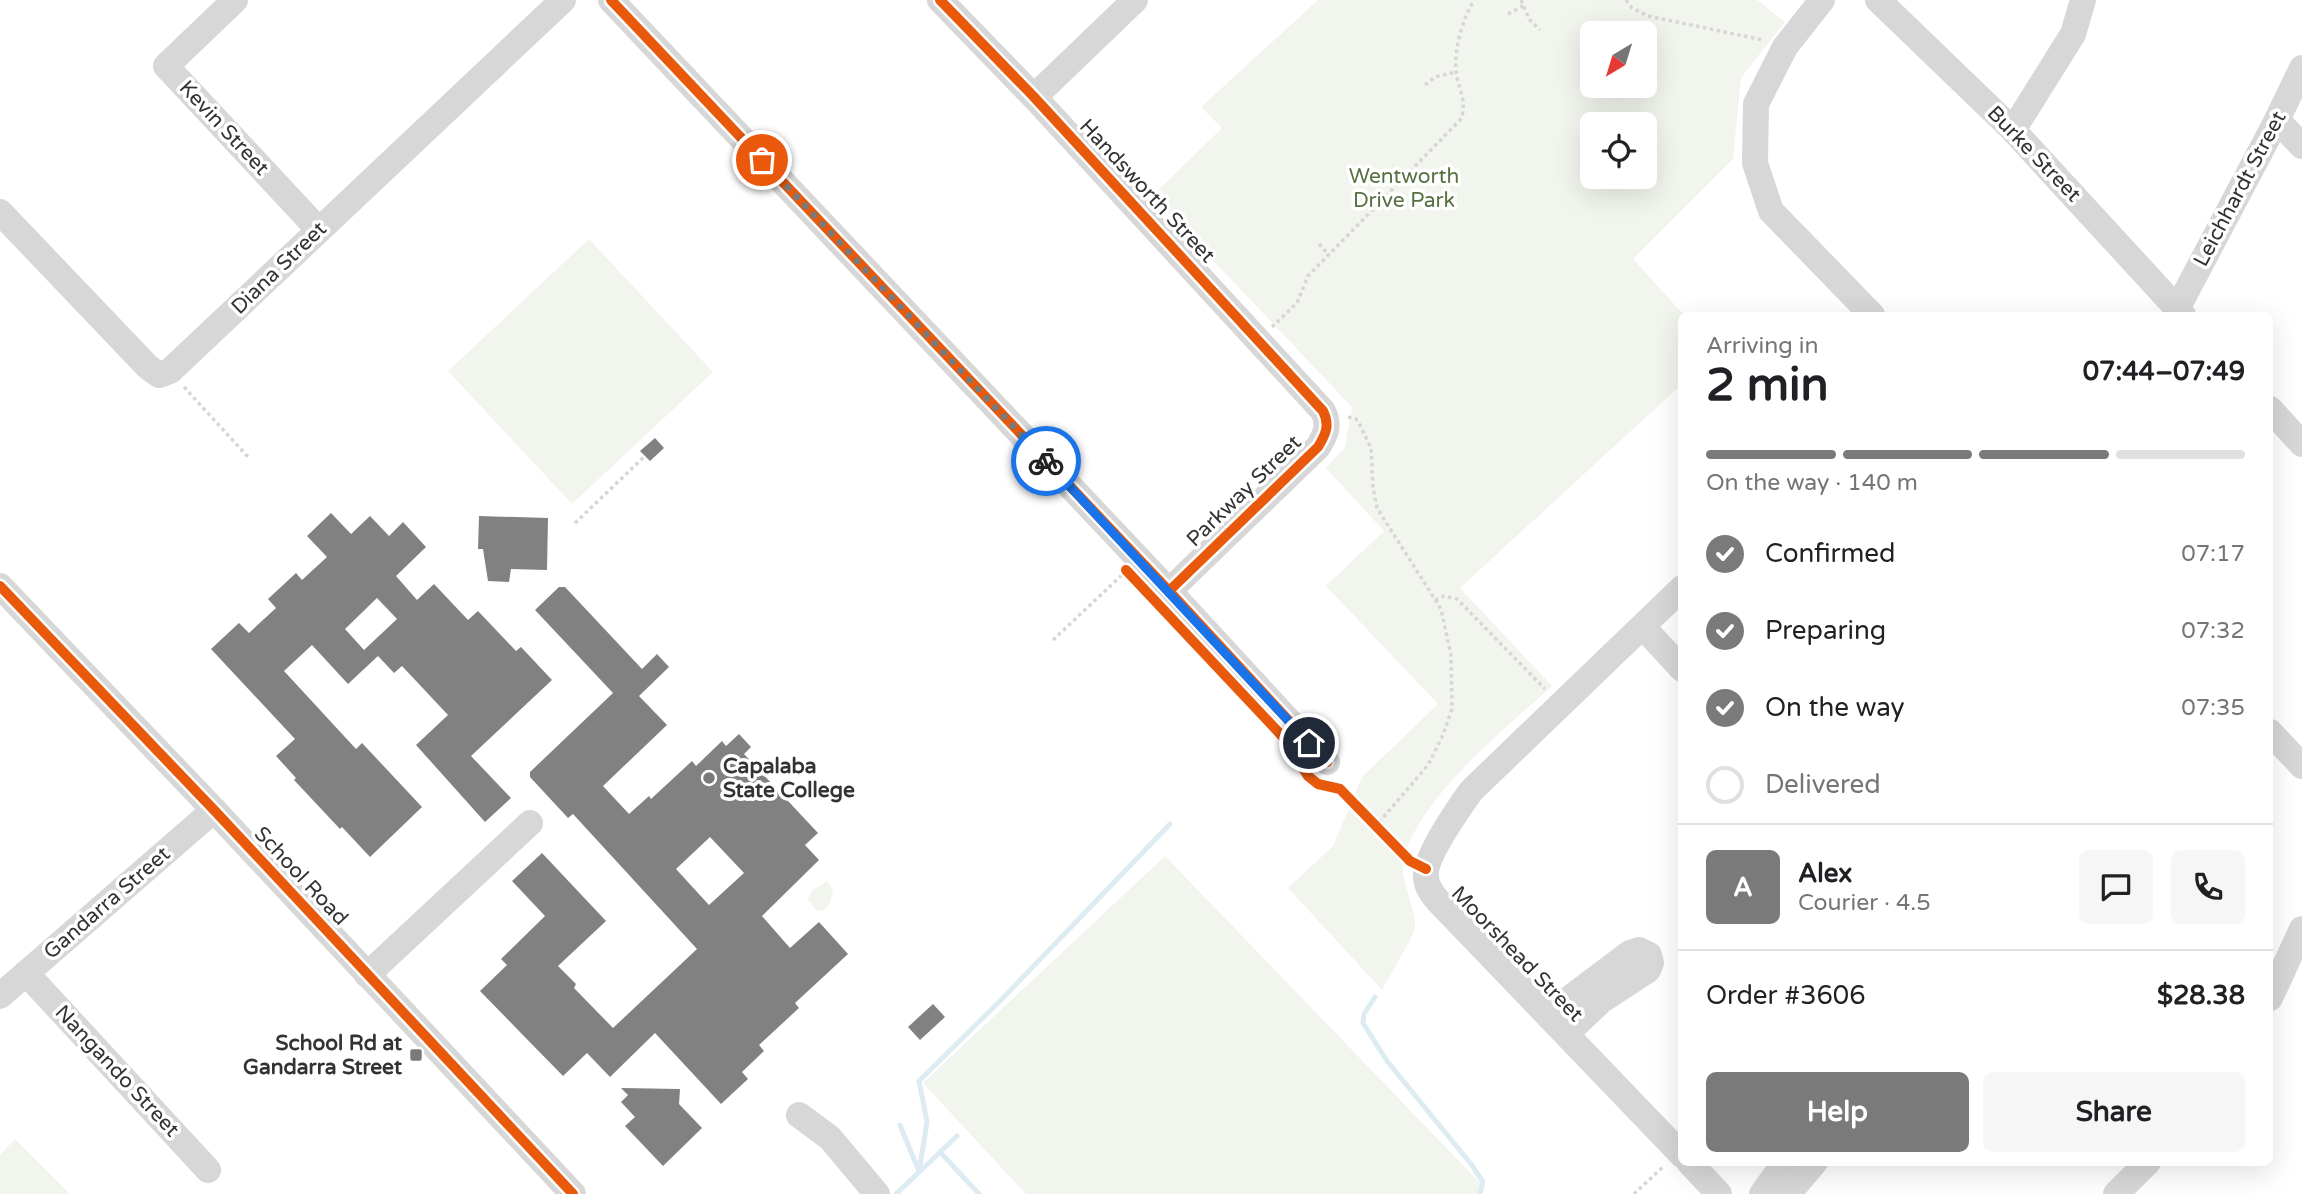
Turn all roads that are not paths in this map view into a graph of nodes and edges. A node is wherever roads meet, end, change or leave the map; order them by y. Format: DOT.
graph roads {
  1 [pos="235,0"];
  2 [pos="563,0"];
  3 [pos="611,0"];
  4 [pos="940,0"];
  5 [pos="1135,0"];
  6 [pos="1822,0"];
  7 [pos="1878,0"];
  8 [pos="2083,0"];
  9 [pos="2302,68"];
  10 [pos="1034,97"];
  11 [pos="2277,120"];
  12 [pos="2013,130"];
  13 [pos="2302,146"];
  14 [pos="0,213"];
  15 [pos="319,230"];
  16 [pos="1869,312"];
  17 [pos="2180,312"];
  18 [pos="2273,412"];
  19 [pos="1334,414"];
  20 [pos="2302,444"];
  21 [pos="0,586"];
  22 [pos="1169,591"];
  23 [pos="1678,592"];
  24 [pos="1643,627"];
  25 [pos="1678,665"];
  26 [pos="2273,735"];
  27 [pos="1327,762"];
  28 [pos="2302,766"];
  29 [pos="214,810"];
  30 [pos="530,823"];
  31 [pos="2302,929"];
  32 [pos="26,972"];
  33 [pos="367,975"];
  34 [pos="2273,992"];
  35 [pos="0,996"];
  36 [pos="799,1115"];
  37 [pos="1678,1159"];
  38 [pos="1686,1166"];
  39 [pos="1781,1166"];
  40 [pos="1812,1166"];
  41 [pos="2139,1166"];
  42 [pos="208,1170"];
  43 [pos="573,1194"];
  44 [pos="877,1194"];
  45 [pos="1719,1194"];
  46 [pos="1762,1194"];
  47 [pos="1788,1194"];
  48 [pos="2116,1194"];
  1 -- 15 [label="street, Kevin Street"];
  2 -- 15 [label="street, Diana Street"];
  3 -- 22 [label="street"];
  4 -- 10 [label="street, Handsworth Street"];
  5 -- 10 [label="street"];
  6 -- 16 [label="street"];
  7 -- 12 [label="street, Burke Street"];
  8 -- 12 [label="street"];
  9 -- 11 [label="street, Leichhardt Street"];
  10 -- 19 [label="street, Handsworth Street"];
  11 -- 13 [label="street"];
  11 -- 17 [label="street, Leichhardt Street"];
  12 -- 17 [label="street, Burke Street"];
  14 -- 15 [label="street, Diana Street"];
  18 -- 20 [label="street"];
  19 -- 22 [label="street, Parkway Street"];
  21 -- 29 [label="street, School Road"];
  22 -- 27 [label="street"];
  23 -- 24 [label="street, Moorshead Street"];
  24 -- 25 [label="street"];
  24 -- 37 [label="street, Moorshead Street"];
  26 -- 28 [label="street"];
  29 -- 32 [label="street, Gandarra Street"];
  29 -- 33 [label="street, School Road"];
  30 -- 33 [label="street"];
  31 -- 34 [label="street"];
  32 -- 35 [label="street, Gandarra Street"];
  32 -- 42 [label="street, Nangando Street"];
  33 -- 43 [label="street, School Road"];
  36 -- 44 [label="street"];
  38 -- 45 [label="street, Moorshead Street"];
  39 -- 46 [label="street"];
  40 -- 47 [label="street"];
  41 -- 48 [label="street"];
}
